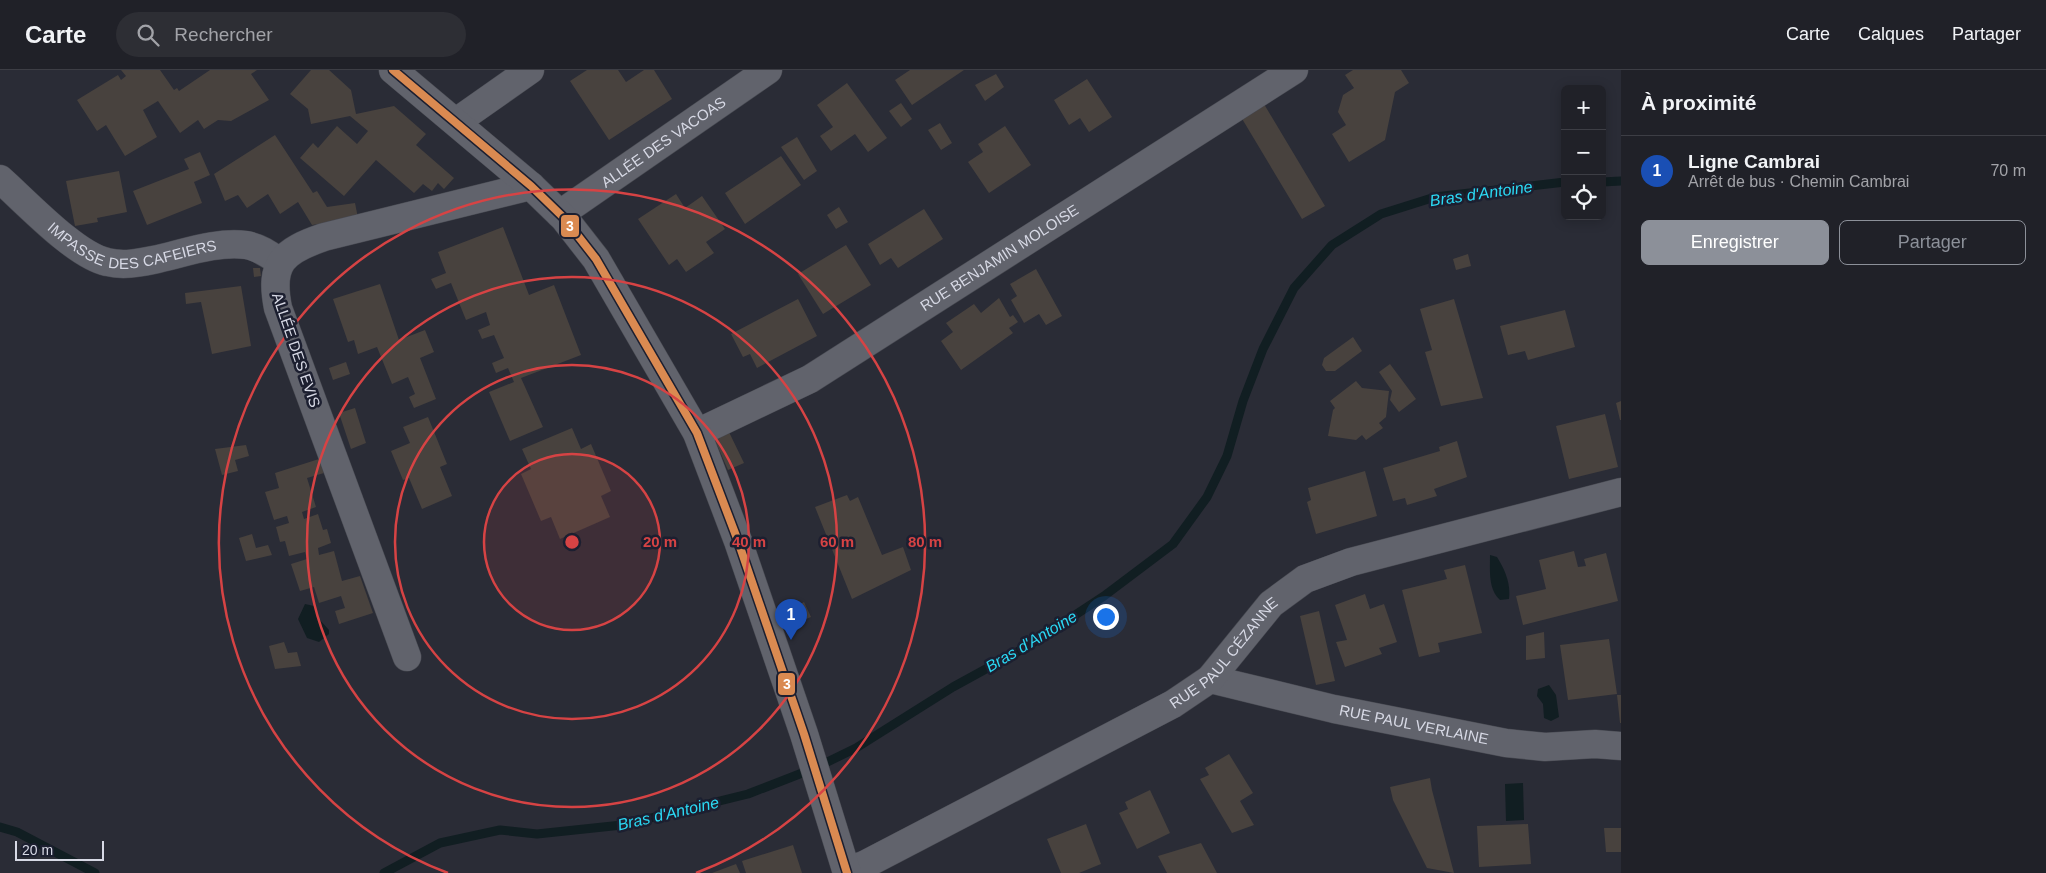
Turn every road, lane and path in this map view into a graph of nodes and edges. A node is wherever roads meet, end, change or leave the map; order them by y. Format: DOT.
graph roads {
  1 [pos="394,70"];
  2 [pos="530,70"];
  3 [pos="768,70"];
  4 [pos="1294,70"];
  5 [pos="456,122"];
  6 [pos="0,179"];
  7 [pos="531,186"];
  8 [pos="560,214"];
  9 [pos="280,262"];
  10 [pos="697,433"];
  11 [pos="1621,492"];
  12 [pos="407,657"];
  13 [pos="1210,679"];
  14 [pos="1621,746"];
  15 [pos="847,872"];
  1 -- 5 [label="street"];
  2 -- 5 [label="street"];
  3 -- 8 [label="street, ALLÉE DES VACOAS"];
  4 -- 10 [label="street, RUE BENJAMIN MOLOISE"];
  5 -- 7 [label="street"];
  6 -- 9 [label="street, IMPASSE DES CAFEIERS"];
  7 -- 8 [label="street"];
  7 -- 9 [label="street"];
  8 -- 10 [label="street"];
  9 -- 12 [label="street, ALLÉE DES EVIS"];
  10 -- 15 [label="street"];
  11 -- 13 [label="street, RUE PAUL CÉZANNE"];
  13 -- 14 [label="street, RUE PAUL VERLAINE"];
  13 -- 15 [label="street, RUE PAUL CÉZANNE"];
}
